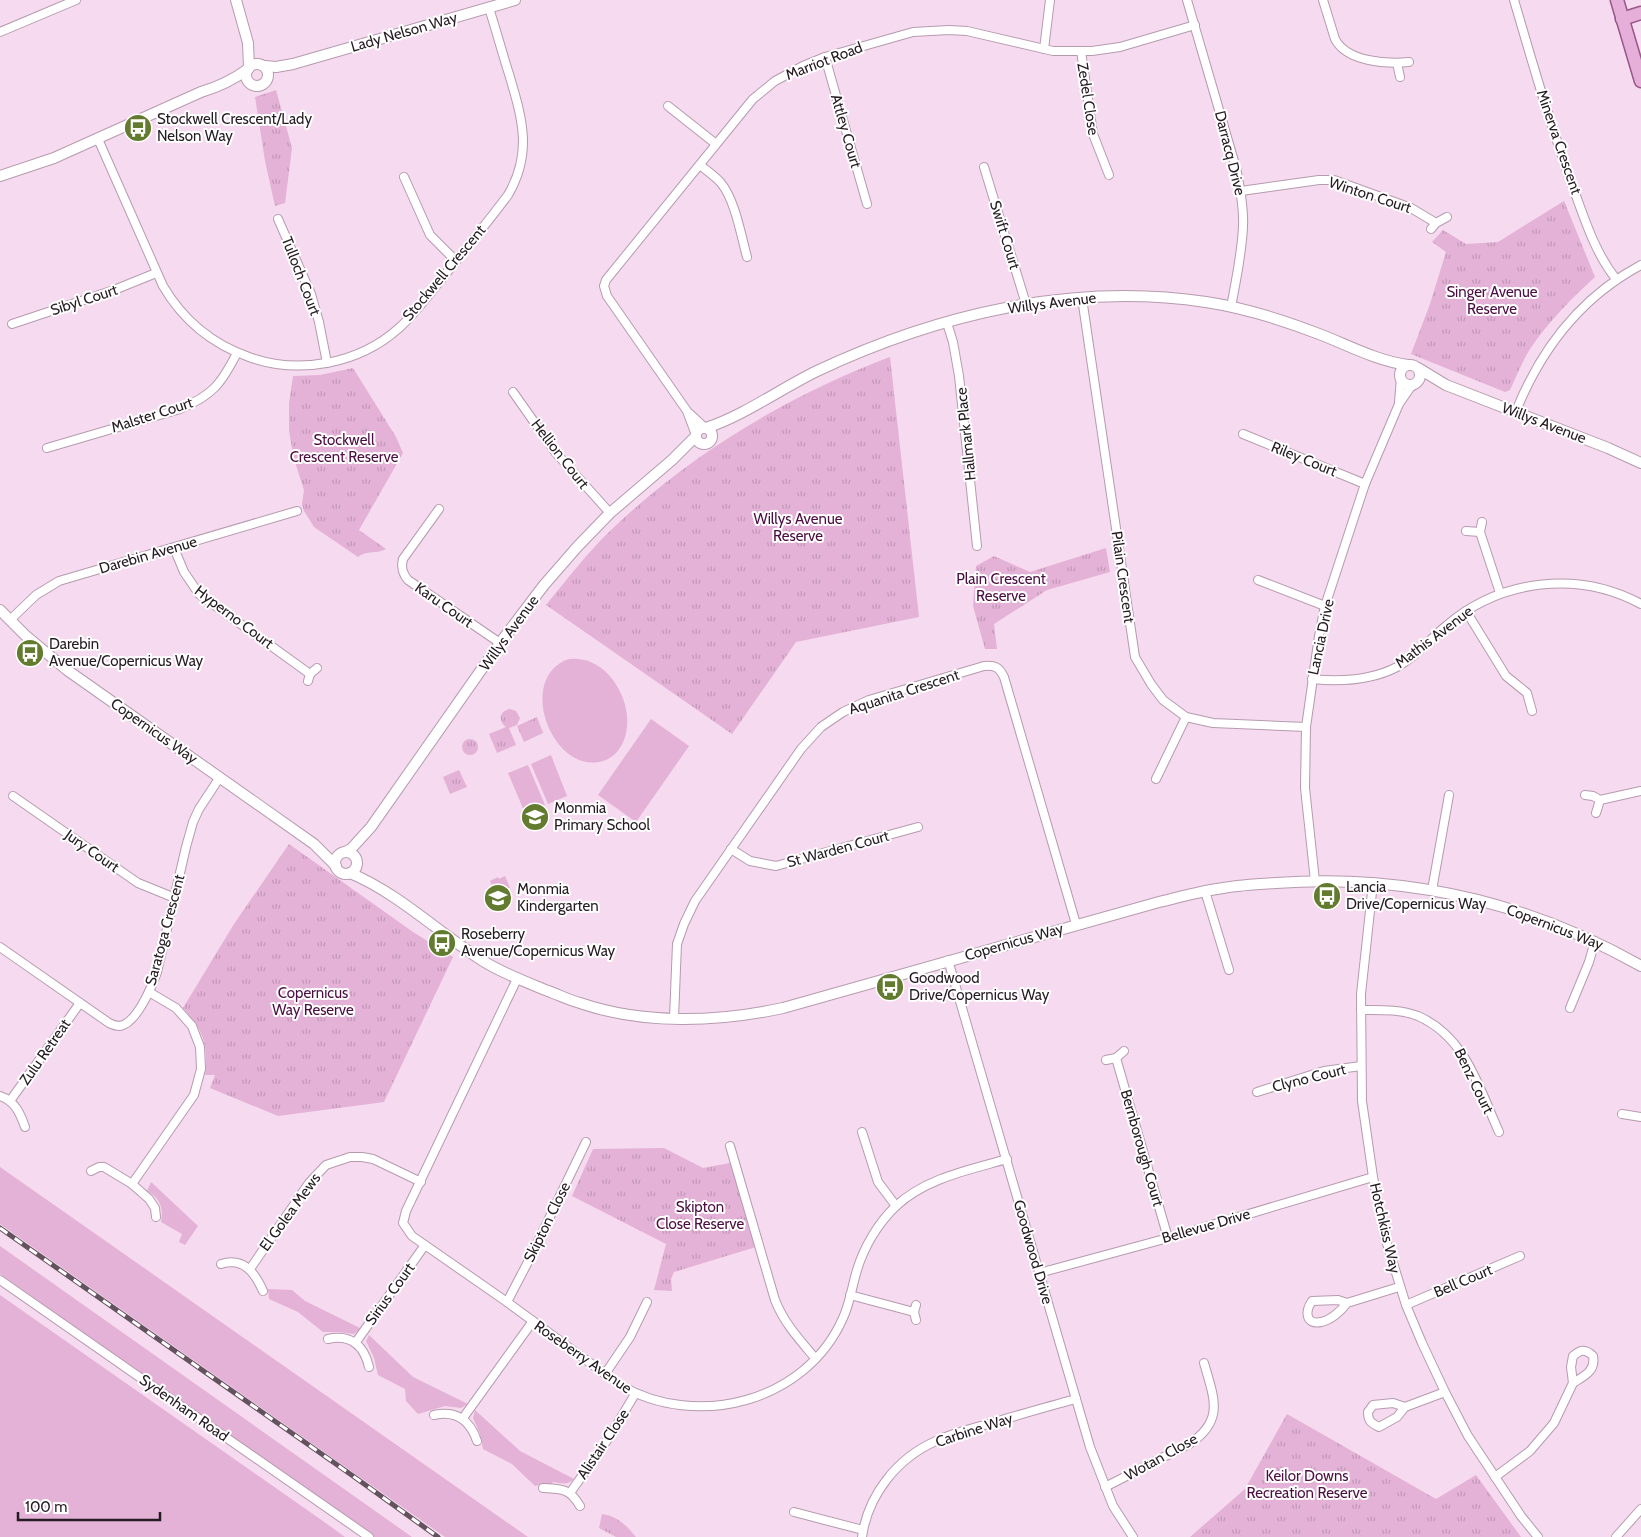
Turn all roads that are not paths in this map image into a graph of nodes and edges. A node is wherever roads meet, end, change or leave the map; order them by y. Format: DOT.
graph roads {
  1 [pos="76,0"];
  2 [pos="236,0"];
  3 [pos="515,0"];
  4 [pos="1050,0"];
  5 [pos="1187,0"];
  6 [pos="1324,0"];
  7 [pos="1514,0"];
  8 [pos="1617,0"];
  9 [pos="489,8"];
  10 [pos="1641,13"];
  11 [pos="1622,18"];
  12 [pos="1195,25"];
  13 [pos="0,32"];
  14 [pos="248,43"];
  15 [pos="1044,49"];
  16 [pos="1081,51"];
  17 [pos="825,57"];
  18 [pos="1410,62"];
  19 [pos="1397,63"];
  20 [pos="293,64"];
  21 [pos="263,65"];
  22 [pos="248,68"];
  23 [pos="1400,77"];
  24 [pos="267,81"];
  25 [pos="1641,81"];
  26 [pos="220,86"];
  27 [pos="254,86"];
  28 [pos="668,106"];
  29 [pos="98,139"];
  30 [pos="716,144"];
  31 [pos="700,165"];
  32 [pos="984,166"];
  33 [pos="1109,175"];
  34 [pos="0,176"];
  35 [pos="404,177"];
  36 [pos="1241,191"];
  37 [pos="868,204"];
  38 [pos="1447,217"];
  39 [pos="278,219"];
  40 [pos="747,257"];
  41 [pos="456,261"];
  42 [pos="1641,265"];
  43 [pos="156,273"];
  44 [pos="1616,279"];
  45 [pos="1082,298"];
  46 [pos="1026,304"];
  47 [pos="1231,307"];
  48 [pos="947,323"];
  49 [pos="12,324"];
  50 [pos="237,353"];
  51 [pos="1374,356"];
  52 [pos="326,363"];
  53 [pos="1413,367"];
  54 [pos="1400,377"];
  55 [pos="1416,383"];
  56 [pos="1446,385"];
  57 [pos="513,392"];
  58 [pos="1399,404"];
  59 [pos="686,411"];
  60 [pos="743,412"];
  61 [pos="1516,412"];
  62 [pos="706,428"];
  63 [pos="1243,434"];
  64 [pos="696,435"];
  65 [pos="708,441"];
  66 [pos="47,448"];
  67 [pos="672,460"];
  68 [pos="1641,463"];
  69 [pos="1365,484"];
  70 [pos="439,509"];
  71 [pos="298,511"];
  72 [pos="610,513"];
  73 [pos="1482,522"];
  74 [pos="1466,531"];
  75 [pos="1480,532"];
  76 [pos="977,546"];
  77 [pos="174,548"];
  78 [pos="1258,580"];
  79 [pos="1500,593"];
  80 [pos="1641,604"];
  81 [pos="1325,606"];
  82 [pos="0,610"];
  83 [pos="1466,611"];
  84 [pos="10,620"];
  85 [pos="500,643"];
  86 [pos="317,668"];
  87 [pos="1312,679"];
  88 [pos="1532,711"];
  89 [pos="1186,717"];
  90 [pos="1306,727"];
  91 [pos="220,777"];
  92 [pos="1156,779"];
  93 [pos="1641,791"];
  94 [pos="1449,795"];
  95 [pos="1585,795"];
  96 [pos="13,796"];
  97 [pos="1600,800"];
  98 [pos="1596,813"];
  99 [pos="371,827"];
  100 [pos="918,827"];
  101 [pos="314,844"];
  102 [pos="731,850"];
  103 [pos="343,853"];
  104 [pos="357,862"];
  105 [pos="336,866"];
  106 [pos="350,873"];
  107 [pos="1315,881"];
  108 [pos="1373,883"];
  109 [pos="378,887"];
  110 [pos="1432,890"];
  111 [pos="1205,891"];
  112 [pos="175,898"];
  113 [pos="1076,924"];
  114 [pos="1595,941"];
  115 [pos="0,947"];
  116 [pos="948,960"];
  117 [pos="1641,966"];
  118 [pos="1229,970"];
  119 [pos="517,979"];
  120 [pos="149,992"];
  121 [pos="80,1003"];
  122 [pos="1570,1008"];
  123 [pos="1361,1010"];
  124 [pos="674,1018"];
  125 [pos="1124,1052"];
  126 [pos="1116,1058"];
  127 [pos="1106,1060"];
  128 [pos="1362,1066"];
  129 [pos="1257,1092"];
  130 [pos="0,1096"];
  131 [pos="10,1101"];
  132 [pos="1622,1114"];
  133 [pos="1641,1117"];
  134 [pos="25,1127"];
  135 [pos="862,1132"];
  136 [pos="1498,1132"];
  137 [pos="586,1142"];
  138 [pos="730,1146"];
  139 [pos="1007,1159"];
  140 [pos="91,1171"];
  141 [pos="1373,1177"];
  142 [pos="421,1182"];
  143 [pos="132,1184"];
  144 [pos="896,1206"];
  145 [pos="156,1217"];
  146 [pos="1168,1238"];
  147 [pos="425,1245"];
  148 [pos="1520,1256"];
  149 [pos="221,1264"];
  150 [pos="250,1269"];
  151 [pos="1039,1273"];
  152 [pos="0,1280"];
  153 [pos="1399,1287"];
  154 [pos="264,1291"];
  155 [pos="850,1296"];
  156 [pos="507,1302"];
  157 [pos="647,1302"];
  158 [pos="1347,1302"];
  159 [pos="1406,1306"];
  160 [pos="915,1313"];
  161 [pos="533,1321"];
  162 [pos="328,1339"];
  163 [pos="356,1342"];
  164 [pos="815,1358"];
  165 [pos="1204,1363"];
  166 [pos="369,1366"];
  167 [pos="605,1374"];
  168 [pos="1573,1383"];
  169 [pos="1445,1392"];
  170 [pos="635,1394"];
  171 [pos="1076,1398"];
  172 [pos="1405,1407"];
  173 [pos="434,1415"];
  174 [pos="463,1418"];
  175 [pos="477,1441"];
  176 [pos="1495,1477"];
  177 [pos="1105,1487"];
  178 [pos="544,1488"];
  179 [pos="570,1493"];
  180 [pos="580,1506"];
  181 [pos="1641,1509"];
  182 [pos="794,1512"];
  183 [pos="862,1534"];
  184 [pos="369,1537"];
  185 [pos="1133,1537"];
  186 [pos="1538,1537"];
  187 [pos="1616,1537"];
  1 -- 13 [label="street"];
  2 -- 14 [label="street"];
  3 -- 9 [label="street, Lady Nelson Way"];
  4 -- 15 [label="street"];
  5 -- 12 [label="street, Darracq Drive"];
  6 -- 19 [label="street"];
  7 -- 44 [label="street, Minerva Crescent"];
  8 -- 11 [label="main road"];
  9 -- 20 [label="street, Lady Nelson Way"];
  9 -- 41 [label="street, Stockwell Crescent"];
  10 -- 11 [label="main road"];
  11 -- 25 [label="main road"];
  12 -- 16 [label="street, Marriot Road"];
  12 -- 36 [label="street, Darracq Drive"];
  14 -- 21 [label="street"];
  14 -- 22 [label="street"];
  15 -- 16 [label="street, Marriot Road"];
  15 -- 17 [label="street, Marriot Road"];
  16 -- 33 [label="street, Zedel Close"];
  17 -- 30 [label="street, Marriot Road"];
  17 -- 37 [label="street, Attley Court"];
  18 -- 19 [label="street"];
  19 -- 23 [label="street"];
  20 -- 21 [label="street, Lady Nelson Way"];
  20 -- 24 [label="street, Lady Nelson Way"];
  21 -- 22 [label="street"];
  21 -- 24 [label="street"];
  22 -- 26 [label="street"];
  22 -- 27 [label="street"];
  24 -- 27 [label="street"];
  26 -- 27 [label="street"];
  26 -- 29 [label="street"];
  28 -- 30 [label="street"];
  29 -- 34 [label="street"];
  29 -- 43 [label="street, Stockwell Crescent"];
  30 -- 31 [label="street, Marriot Road"];
  31 -- 40 [label="street"];
  31 -- 59 [label="street, Marriot Road"];
  32 -- 46 [label="street, Swift Court"];
  35 -- 41 [label="street"];
  36 -- 38 [label="street, Winton Court"];
  36 -- 47 [label="street, Darracq Drive"];
  39 -- 52 [label="street, Tulloch Court"];
  41 -- 52 [label="street, Stockwell Crescent"];
  42 -- 44 [label="street"];
  43 -- 49 [label="street, Sibyl Court"];
  43 -- 50 [label="street, Stockwell Crescent"];
  44 -- 61 [label="street"];
  45 -- 46 [label="street, Willys Avenue"];
  45 -- 47 [label="street, Willys Avenue"];
  45 -- 89 [label="street, Pilain Crescent"];
  46 -- 48 [label="street, Willys Avenue"];
  47 -- 51 [label="street, Willys Avenue"];
  48 -- 60 [label="street, Willys Avenue"];
  48 -- 76 [label="street, Hallmark Place"];
  50 -- 52 [label="street, Stockwell Crescent"];
  50 -- 66 [label="street, Malster Court"];
  51 -- 53 [label="street, Willys Avenue"];
  51 -- 54 [label="street, Willys Avenue"];
  53 -- 54 [label="street"];
  53 -- 55 [label="street"];
  53 -- 56 [label="street, Willys Avenue"];
  54 -- 55 [label="street"];
  54 -- 58 [label="street, Lancia Drive"];
  55 -- 56 [label="street, Willys Avenue"];
  55 -- 58 [label="street, Lancia Drive"];
  56 -- 61 [label="street, Willys Avenue"];
  57 -- 72 [label="street, Hellion Court"];
  58 -- 69 [label="street, Lancia Drive"];
  59 -- 62 [label="street, Marriot Road"];
  59 -- 64 [label="street, Marriot Road"];
  60 -- 62 [label="street, Willys Avenue"];
  60 -- 65 [label="street, Willys Avenue"];
  61 -- 68 [label="street, Willys Avenue"];
  62 -- 64 [label="street"];
  62 -- 65 [label="street"];
  63 -- 69 [label="street, Riley Court"];
  64 -- 65 [label="street"];
  64 -- 67 [label="street, Willys Avenue"];
  65 -- 67 [label="street, Willys Avenue"];
  67 -- 72 [label="street, Willys Avenue"];
  69 -- 81 [label="street, Lancia Drive"];
  70 -- 85 [label="street, Karu Court"];
  71 -- 77 [label="street, Darebin Avenue"];
  72 -- 85 [label="street, Willys Avenue"];
  73 -- 75 [label="street"];
  74 -- 75 [label="street"];
  75 -- 79 [label="street"];
  77 -- 84 [label="street, Darebin Avenue"];
  77 -- 86 [label="street, Hyperno Court"];
  78 -- 81 [label="street"];
  79 -- 80 [label="street, Mathis Avenue"];
  79 -- 83 [label="street, Mathis Avenue"];
  81 -- 87 [label="street, Lancia Drive"];
  82 -- 84 [label="street, Copernicus Way"];
  83 -- 87 [label="street, Mathis Avenue"];
  83 -- 88 [label="street"];
  84 -- 91 [label="street, Copernicus Way"];
  85 -- 99 [label="street, Willys Avenue"];
  87 -- 90 [label="street, Lancia Drive"];
  89 -- 90 [label="street, Pilain Crescent"];
  89 -- 92 [label="street"];
  90 -- 107 [label="street, Lancia Drive"];
  91 -- 101 [label="street, Copernicus Way"];
  91 -- 112 [label="street, Saratoga Crescent"];
  93 -- 97 [label="street"];
  94 -- 110 [label="street"];
  95 -- 97 [label="street"];
  96 -- 112 [label="street, Jury Court"];
  97 -- 98 [label="street"];
  99 -- 103 [label="street, Willys Avenue"];
  99 -- 104 [label="street, Willys Avenue"];
  100 -- 102 [label="street, St Warden Court"];
  101 -- 103 [label="street, Copernicus Way"];
  101 -- 105 [label="street, Copernicus Way"];
  102 -- 113 [label="street, Aquanita Crescent"];
  102 -- 124 [label="street, Aquanita Crescent"];
  103 -- 104 [label="street"];
  103 -- 105 [label="street"];
  104 -- 106 [label="street"];
  104 -- 109 [label="street, Copernicus Way"];
  105 -- 106 [label="street"];
  106 -- 109 [label="street, Copernicus Way"];
  107 -- 108 [label="street, Copernicus Way"];
  107 -- 111 [label="street, Copernicus Way"];
  108 -- 110 [label="street, Copernicus Way"];
  108 -- 123 [label="street, Hotchkiss Way"];
  109 -- 119 [label="street, Copernicus Way"];
  110 -- 114 [label="street, Copernicus Way"];
  111 -- 113 [label="street, Copernicus Way"];
  111 -- 118 [label="street"];
  112 -- 120 [label="street, Saratoga Crescent"];
  113 -- 116 [label="street, Copernicus Way"];
  114 -- 117 [label="street, Copernicus Way"];
  114 -- 122 [label="street"];
  115 -- 121 [label="street, Saratoga Crescent"];
  116 -- 124 [label="street, Copernicus Way"];
  116 -- 139 [label="street, Goodwood Drive"];
  119 -- 124 [label="street, Copernicus Way"];
  119 -- 142 [label="street, Roseberry Avenue"];
  120 -- 121 [label="street, Saratoga Crescent"];
  120 -- 143 [label="street"];
  121 -- 131 [label="street, Zulu Retreat"];
  123 -- 128 [label="street, Hotchkiss Way"];
  123 -- 136 [label="street, Benz Court"];
  125 -- 126 [label="street"];
  126 -- 127 [label="street"];
  126 -- 146 [label="street, Bernborough Court"];
  128 -- 129 [label="street, Clyno Court"];
  128 -- 141 [label="street, Hotchkiss Way"];
  130 -- 131 [label="street, Zulu Retreat"];
  131 -- 134 [label="street, Zulu Retreat"];
  132 -- 133 [label="street"];
  135 -- 144 [label="street"];
  137 -- 156 [label="street, Skipton Close"];
  138 -- 164 [label="street"];
  139 -- 144 [label="street, Roseberry Avenue"];
  139 -- 151 [label="street, Goodwood Drive"];
  140 -- 143 [label="street"];
  141 -- 146 [label="street, Bellevue Drive"];
  141 -- 153 [label="street, Hotchkiss Way"];
  142 -- 147 [label="street, Roseberry Avenue"];
  142 -- 150 [label="street, El Golea Mews"];
  143 -- 145 [label="street"];
  144 -- 155 [label="street, Roseberry Avenue"];
  146 -- 151 [label="street, Bellevue Drive"];
  147 -- 156 [label="street, Roseberry Avenue"];
  147 -- 163 [label="street, Sirius Court"];
  148 -- 159 [label="street, Bell Court"];
  149 -- 150 [label="street"];
  150 -- 154 [label="street"];
  151 -- 171 [label="street, Goodwood Drive"];
  152 -- 184 [label="street, Sydenham Road"];
  153 -- 158 [label="street"];
  153 -- 159 [label="street, Hotchkiss Way"];
  155 -- 160 [label="street"];
  155 -- 164 [label="street, Roseberry Avenue"];
  156 -- 161 [label="street, Roseberry Avenue"];
  157 -- 167 [label="street"];
  158 -- 158 [label="street"];
  159 -- 169 [label="street, Hotchkiss Way"];
  161 -- 167 [label="street, Roseberry Avenue"];
  161 -- 174 [label="street"];
  162 -- 163 [label="street"];
  163 -- 166 [label="street"];
  164 -- 170 [label="street, Roseberry Avenue"];
  165 -- 177 [label="street, Wotan Close"];
  167 -- 170 [label="street, Roseberry Avenue"];
  168 -- 176 [label="street"];
  169 -- 172 [label="street"];
  169 -- 176 [label="street, Hotchkiss Way"];
  170 -- 179 [label="street, Alistair Close"];
  171 -- 177 [label="street, Goodwood Drive"];
  171 -- 183 [label="street, Carbine Way"];
  172 -- 172 [label="street"];
  173 -- 174 [label="street"];
  174 -- 175 [label="street"];
  176 -- 186 [label="street, Hotchkiss Way"];
  177 -- 185 [label="street, Goodwood Drive"];
  178 -- 179 [label="street, Alistair Close"];
  179 -- 180 [label="street, Alistair Close"];
  181 -- 187 [label="street"];
  182 -- 183 [label="street"];
}
